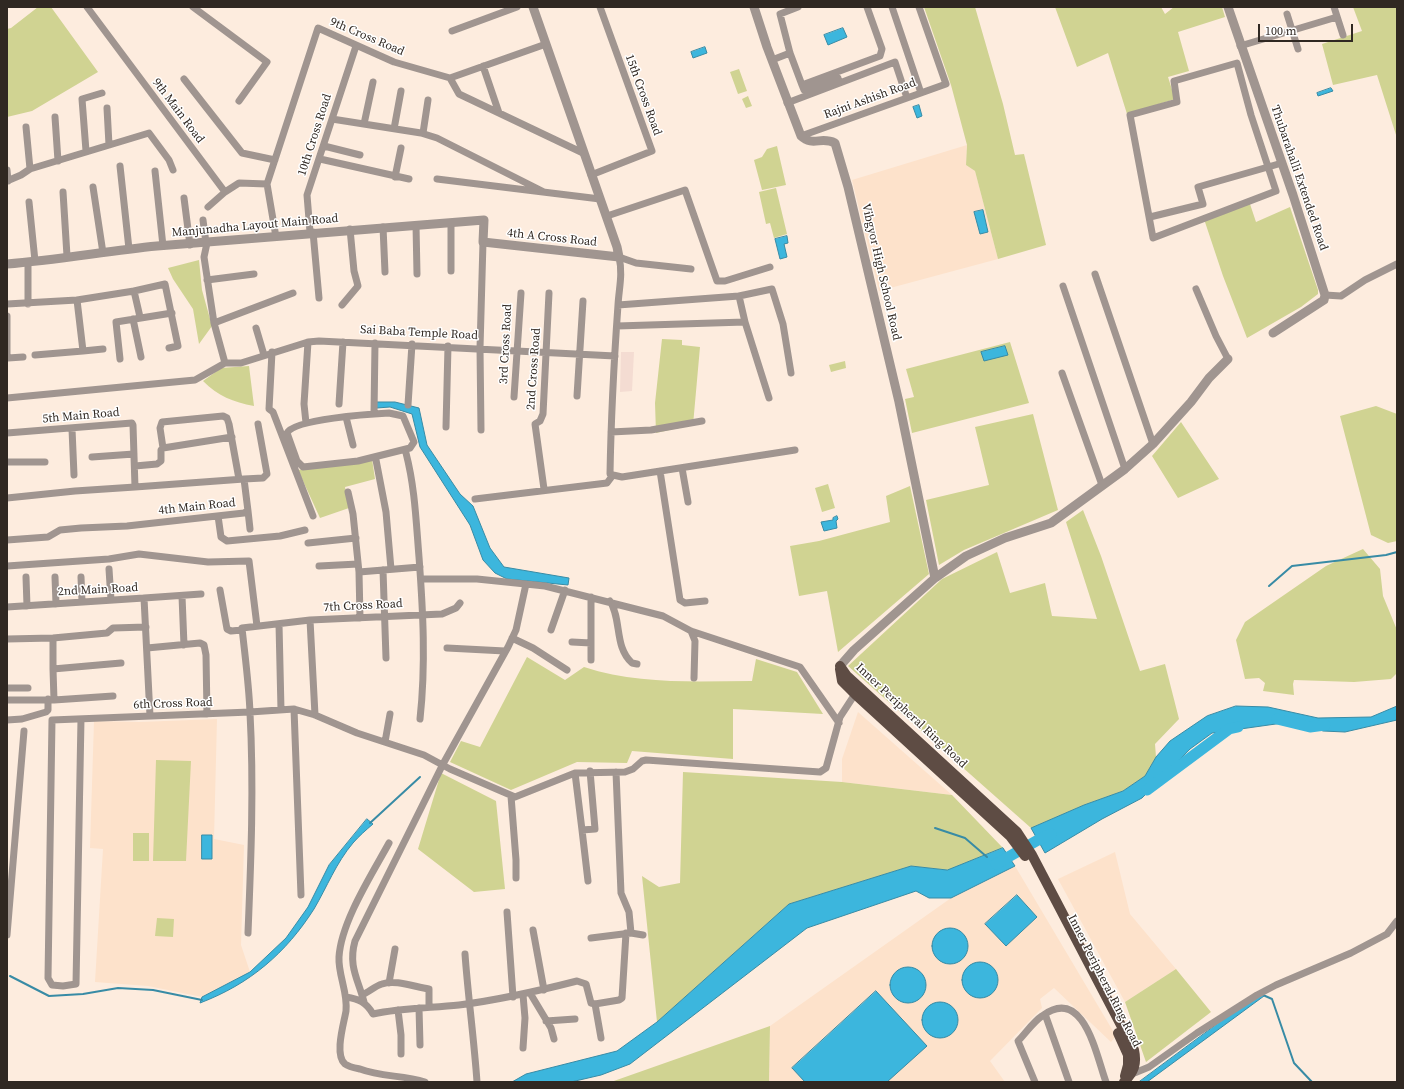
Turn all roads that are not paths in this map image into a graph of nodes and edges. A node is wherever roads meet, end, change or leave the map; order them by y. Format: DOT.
graph roads {
  1 [pos="87,7"];
  2 [pos="193,7"];
  3 [pos="518,7"];
  4 [pos="533,7"];
  5 [pos="600,7"];
  6 [pos="754,7"];
  7 [pos="789,7"];
  8 [pos="798,7"];
  9 [pos="867,7"];
  10 [pos="892,7"];
  11 [pos="919,7"];
  12 [pos="1228,7"];
  13 [pos="1334,7"];
  14 [pos="780,14"];
  15 [pos="1287,14"];
  16 [pos="1338,17"];
  17 [pos="1292,30"];
  18 [pos="452,31"];
  19 [pos="1343,35"];
  20 [pos="546,44"];
  21 [pos="356,46"];
  22 [pos="1240,46"];
  23 [pos="1298,49"];
  24 [pos="790,53"];
  25 [pos="772,60"];
  26 [pos="483,66"];
  27 [pos="450,78"];
  28 [pos="838,78"];
  29 [pos="184,79"];
  30 [pos="373,82"];
  31 [pos="802,85"];
  32 [pos="932,85"];
  33 [pos="400,90"];
  34 [pos="921,91"];
  35 [pos="102,93"];
  36 [pos="907,98"];
  37 [pos="428,100"];
  38 [pos="239,101"];
  39 [pos="787,103"];
  40 [pos="107,108"];
  41 [pos="1263,109"];
  42 [pos="499,113"];
  43 [pos="1251,113"];
  44 [pos="56,117"];
  45 [pos="332,118"];
  46 [pos="364,124"];
  47 [pos="26,127"];
  48 [pos="394,129"];
  49 [pos="422,133"];
  50 [pos="801,136"];
  51 [pos="109,145"];
  52 [pos="324,146"];
  53 [pos="401,148"];
  54 [pos="86,151"];
  55 [pos="583,153"];
  56 [pos="360,155"];
  57 [pos="320,159"];
  58 [pos="275,160"];
  59 [pos="58,161"];
  60 [pos="1282,163"];
  61 [pos="120,166"];
  62 [pos="1268,167"];
  63 [pos="30,169"];
  64 [pos="7,170"];
  65 [pos="173,170"];
  66 [pos="155,171"];
  67 [pos="591,175"];
  68 [pos="396,177"];
  69 [pos="409,179"];
  70 [pos="437,179"];
  71 [pos="7,181"];
  72 [pos="267,184"];
  73 [pos="93,187"];
  74 [pos="63,192"];
  75 [pos="225,192"];
  76 [pos="544,192"];
  77 [pos="184,198"];
  78 [pos="600,199"];
  79 [pos="29,202"];
  80 [pos="208,207"];
  81 [pos="606,216"];
  82 [pos="1150,217"];
  83 [pos="203,220"];
  84 [pos="451,222"];
  85 [pos="416,225"];
  86 [pos="383,227"];
  87 [pos="350,230"];
  88 [pos="312,232"];
  89 [pos="276,237"];
  90 [pos="483,242"];
  91 [pos="206,243"];
  92 [pos="190,245"];
  93 [pos="163,246"];
  94 [pos="129,249"];
  95 [pos="103,253"];
  96 [pos="67,256"];
  97 [pos="619,257"];
  98 [pos="32,262"];
  99 [pos="7,264"];
  100 [pos="1397,264"];
  101 [pos="770,267"];
  102 [pos="691,269"];
  103 [pos="451,271"];
  104 [pos="385,272"];
  105 [pos="254,274"];
  106 [pos="417,274"];
  107 [pos="1095,274"];
  108 [pos="207,280"];
  109 [pos="1063,286"];
  110 [pos="1196,289"];
  111 [pos="134,291"];
  112 [pos="293,293"];
  113 [pos="521,293"];
  114 [pos="549,293"];
  115 [pos="739,296"];
  116 [pos="1325,296"];
  117 [pos="319,298"];
  118 [pos="77,300"];
  119 [pos="583,301"];
  120 [pos="7,304"];
  121 [pos="28,304"];
  122 [pos="342,305"];
  123 [pos="618,305"];
  124 [pos="172,313"];
  125 [pos="7,316"];
  126 [pos="137,318"];
  127 [pos="745,322"];
  128 [pos="214,323"];
  129 [pos="617,326"];
  130 [pos="256,328"];
  131 [pos="1273,333"];
  132 [pos="308,342"];
  133 [pos="343,342"];
  134 [pos="375,343"];
  135 [pos="412,344"];
  136 [pos="448,346"];
  137 [pos="169,348"];
  138 [pos="480,348"];
  139 [pos="103,349"];
  140 [pos="516,350"];
  141 [pos="83,351"];
  142 [pos="272,352"];
  143 [pos="547,352"];
  144 [pos="580,354"];
  145 [pos="35,355"];
  146 [pos="264,355"];
  147 [pos="23,356"];
  148 [pos="141,356"];
  149 [pos="615,356"];
  150 [pos="8,358"];
  151 [pos="120,359"];
  152 [pos="1228,359"];
  153 [pos="225,363"];
  154 [pos="791,373"];
  155 [pos="1062,374"];
  156 [pos="577,396"];
  157 [pos="514,397"];
  158 [pos="7,398"];
  159 [pos="769,398"];
  160 [pos="339,404"];
  161 [pos="408,405"];
  162 [pos="374,414"];
  163 [pos="346,417"];
  164 [pos="702,421"];
  165 [pos="306,423"];
  166 [pos="258,424"];
  167 [pos="446,427"];
  168 [pos="72,429"];
  169 [pos="481,430"];
  170 [pos="611,432"];
  171 [pos="7,433"];
  172 [pos="232,437"];
  173 [pos="1153,444"];
  174 [pos="353,445"];
  175 [pos="163,448"];
  176 [pos="795,450"];
  177 [pos="134,454"];
  178 [pos="406,454"];
  179 [pos="92,457"];
  180 [pos="376,460"];
  181 [pos="7,462"];
  182 [pos="45,462"];
  183 [pos="134,466"];
  184 [pos="682,468"];
  185 [pos="1125,469"];
  186 [pos="660,472"];
  187 [pos="74,475"];
  188 [pos="613,475"];
  189 [pos="241,479"];
  190 [pos="1102,485"];
  191 [pos="135,487"];
  192 [pos="544,489"];
  193 [pos="348,492"];
  194 [pos="7,498"];
  195 [pos="475,499"];
  196 [pos="688,502"];
  197 [pos="248,511"];
  198 [pos="218,516"];
  199 [pos="313,516"];
  200 [pos="250,529"];
  201 [pos="305,530"];
  202 [pos="356,538"];
  203 [pos="7,540"];
  204 [pos="308,543"];
  205 [pos="358,564"];
  206 [pos="7,566"];
  207 [pos="319,566"];
  208 [pos="420,567"];
  209 [pos="109,569"];
  210 [pos="391,569"];
  211 [pos="383,570"];
  212 [pos="359,572"];
  213 [pos="26,577"];
  214 [pos="55,577"];
  215 [pos="81,577"];
  216 [pos="935,578"];
  217 [pos="421,579"];
  218 [pos="526,584"];
  219 [pos="220,590"];
  220 [pos="564,590"];
  221 [pos="201,594"];
  222 [pos="182,596"];
  223 [pos="591,597"];
  224 [pos="144,598"];
  225 [pos="111,600"];
  226 [pos="705,601"];
  227 [pos="82,602"];
  228 [pos="610,602"];
  229 [pos="460,603"];
  230 [pos="56,604"];
  231 [pos="27,606"];
  232 [pos="7,607"];
  233 [pos="424,614"];
  234 [pos="385,617"];
  235 [pos="360,618"];
  236 [pos="310,620"];
  237 [pos="278,624"];
  238 [pos="257,626"];
  239 [pos="146,627"];
  240 [pos="242,630"];
  241 [pos="551,630"];
  242 [pos="691,631"];
  243 [pos="53,638"];
  244 [pos="512,638"];
  245 [pos="7,639"];
  246 [pos="572,642"];
  247 [pos="591,643"];
  248 [pos="184,645"];
  249 [pos="147,648"];
  250 [pos="447,648"];
  251 [pos="505,651"];
  252 [pos="386,658"];
  253 [pos="591,660"];
  254 [pos="121,663"];
  255 [pos="637,664"];
  256 [pos="840,666"];
  257 [pos="53,669"];
  258 [pos="567,670"];
  259 [pos="694,678"];
  260 [pos="845,678"];
  261 [pos="7,688"];
  262 [pos="28,688"];
  263 [pos="855,694"];
  264 [pos="113,696"];
  265 [pos="7,700"];
  266 [pos="51,700"];
  267 [pos="294,709"];
  268 [pos="281,710"];
  269 [pos="250,712"];
  270 [pos="207,714"];
  271 [pos="315,714"];
  272 [pos="390,714"];
  273 [pos="150,716"];
  274 [pos="81,719"];
  275 [pos="420,719"];
  276 [pos="7,720"];
  277 [pos="840,720"];
  278 [pos="24,731"];
  279 [pos="385,742"];
  280 [pos="443,764"];
  281 [pos="590,771"];
  282 [pos="575,772"];
  283 [pos="616,772"];
  284 [pos="511,796"];
  285 [pos="582,830"];
  286 [pos="1014,834"];
  287 [pos="389,843"];
  288 [pos="1029,856"];
  289 [pos="516,878"];
  290 [pos="588,881"];
  291 [pos="301,895"];
  292 [pos="507,912"];
  293 [pos="1397,921"];
  294 [pos="533,930"];
  295 [pos="248,933"];
  296 [pos="628,933"];
  297 [pos="7,935"];
  298 [pos="643,935"];
  299 [pos="591,938"];
  300 [pos="395,949"];
  301 [pos="464,954"];
  302 [pos="389,983"];
  303 [pos="544,990"];
  304 [pos="530,993"];
  305 [pos="522,995"];
  306 [pos="346,997"];
  307 [pos="513,997"];
  308 [pos="363,999"];
  309 [pos="469,1003"];
  310 [pos="595,1004"];
  311 [pos="429,1007"];
  312 [pos="419,1008"];
  313 [pos="398,1010"];
  314 [pos="1045,1014"];
  315 [pos="575,1019"];
  316 [pos="546,1021"];
  317 [pos="601,1038"];
  318 [pos="554,1039"];
  319 [pos="420,1045"];
  320 [pos="523,1048"];
  321 [pos="401,1054"];
  322 [pos="1132,1074"];
  323 [pos="425,1082"];
  324 [pos="477,1082"];
  325 [pos="1035,1082"];
  326 [pos="1069,1082"];
  327 [pos="1106,1082"];
  328 [pos="1124,1082"];
  1 -- 75 [label="street, 9th Main Road"];
  2 -- 38 [label="street"];
  3 -- 18 [label="street"];
  4 -- 20 [label="street"];
  5 -- 67 [label="street, 15th Cross Road"];
  6 -- 25 [label="street"];
  7 -- 14 [label="street"];
  8 -- 14 [label="street"];
  9 -- 31 [label="street"];
  10 -- 34 [label="street"];
  11 -- 34 [label="street, Rajni Ashish Road"];
  12 -- 22 [label="street, Thubarahalli Extended Road"];
  13 -- 16 [label="street"];
  14 -- 24 [label="street"];
  15 -- 17 [label="street"];
  16 -- 17 [label="street"];
  16 -- 19 [label="street"];
  17 -- 22 [label="street"];
  17 -- 23 [label="street"];
  20 -- 26 [label="street"];
  20 -- 55 [label="street"];
  21 -- 27 [label="street, 9th Cross Road"];
  21 -- 45 [label="street, 10th Cross Road"];
  21 -- 58 [label="street, 9th Cross Road"];
  22 -- 41 [label="street, Thubarahalli Extended Road"];
  24 -- 25 [label="street"];
  24 -- 31 [label="street"];
  25 -- 39 [label="street"];
  26 -- 27 [label="street"];
  26 -- 42 [label="street"];
  27 -- 42 [label="street"];
  28 -- 31 [label="street"];
  29 -- 58 [label="street, 9th Main Road"];
  30 -- 46 [label="street"];
  32 -- 34 [label="street"];
  33 -- 48 [label="street"];
  34 -- 36 [label="street, Rajni Ashish Road"];
  35 -- 54 [label="street"];
  36 -- 39 [label="street"];
  36 -- 50 [label="street, Rajni Ashish Road"];
  37 -- 49 [label="street"];
  39 -- 50 [label="street"];
  40 -- 51 [label="street"];
  41 -- 43 [label="street"];
  41 -- 60 [label="street, Thubarahalli Extended Road"];
  42 -- 55 [label="street"];
  43 -- 62 [label="street"];
  43 -- 82 [label="street"];
  44 -- 59 [label="street"];
  45 -- 46 [label="street"];
  45 -- 52 [label="street, 10th Cross Road"];
  46 -- 48 [label="street"];
  47 -- 63 [label="street"];
  48 -- 49 [label="street"];
  49 -- 76 [label="street"];
  50 -- 216 [label="street, Vibgyor High School Road"];
  51 -- 54 [label="street"];
  51 -- 65 [label="street"];
  52 -- 56 [label="street"];
  52 -- 57 [label="street, 10th Cross Road"];
  53 -- 68 [label="street"];
  54 -- 59 [label="street"];
  55 -- 67 [label="street"];
  57 -- 68 [label="street"];
  57 -- 88 [label="street, 10th Cross Road"];
  58 -- 72 [label="street, 9th Cross Road"];
  59 -- 63 [label="street"];
  60 -- 62 [label="street"];
  60 -- 116 [label="street, Thubarahalli Extended Road"];
  61 -- 94 [label="street"];
  62 -- 82 [label="street"];
  62 -- 82 [label="street"];
  63 -- 71 [label="street"];
  64 -- 71 [label="street"];
  66 -- 93 [label="street"];
  67 -- 78 [label="street"];
  68 -- 69 [label="street"];
  70 -- 76 [label="street"];
  72 -- 75 [label="street"];
  72 -- 89 [label="street, 9th Cross Road"];
  73 -- 95 [label="street"];
  74 -- 96 [label="street"];
  75 -- 80 [label="street"];
  76 -- 78 [label="street"];
  77 -- 92 [label="street"];
  78 -- 81 [label="street"];
  79 -- 98 [label="street"];
  81 -- 97 [label="street"];
  81 -- 101 [label="street"];
  83 -- 91 [label="street"];
  84 -- 85 [label="street, Manjunadha Layout Main Road"];
  84 -- 90 [label="street, Manjunadha Layout Main Road"];
  84 -- 103 [label="street"];
  85 -- 86 [label="street, Manjunadha Layout Main Road"];
  85 -- 106 [label="street"];
  86 -- 87 [label="street, Manjunadha Layout Main Road"];
  86 -- 104 [label="street"];
  87 -- 88 [label="street, Manjunadha Layout Main Road"];
  87 -- 122 [label="street"];
  88 -- 89 [label="street, Manjunadha Layout Main Road"];
  88 -- 117 [label="street, 10th Cross Road"];
  89 -- 91 [label="street, Manjunadha Layout Main Road"];
  90 -- 97 [label="street, 4th A Cross Road"];
  90 -- 138 [label="street"];
  91 -- 92 [label="street, Manjunadha Layout Main Road"];
  91 -- 108 [label="street"];
  92 -- 93 [label="street, Manjunadha Layout Main Road"];
  93 -- 94 [label="street, Manjunadha Layout Main Road"];
  94 -- 95 [label="street, Manjunadha Layout Main Road"];
  95 -- 96 [label="street, Manjunadha Layout Main Road"];
  96 -- 98 [label="street, Manjunadha Layout Main Road"];
  97 -- 102 [label="street"];
  97 -- 123 [label="street"];
  98 -- 99 [label="street, Manjunadha Layout Main Road"];
  98 -- 121 [label="street"];
  100 -- 116 [label="street"];
  105 -- 108 [label="street"];
  107 -- 173 [label="street"];
  108 -- 128 [label="street"];
  109 -- 185 [label="street"];
  110 -- 152 [label="street"];
  111 -- 118 [label="street"];
  111 -- 124 [label="street"];
  111 -- 126 [label="street"];
  112 -- 128 [label="street"];
  113 -- 140 [label="street, 3rd Cross Road"];
  114 -- 143 [label="street, 2nd Cross Road"];
  115 -- 123 [label="street"];
  115 -- 127 [label="street"];
  115 -- 154 [label="street"];
  116 -- 131 [label="street"];
  118 -- 121 [label="street"];
  118 -- 141 [label="street"];
  119 -- 144 [label="street"];
  120 -- 121 [label="street"];
  123 -- 129 [label="street"];
  124 -- 126 [label="street"];
  124 -- 137 [label="street"];
  125 -- 150 [label="street"];
  126 -- 148 [label="street"];
  126 -- 151 [label="street"];
  127 -- 129 [label="street"];
  127 -- 159 [label="street"];
  128 -- 153 [label="street"];
  129 -- 149 [label="street"];
  130 -- 146 [label="street"];
  132 -- 133 [label="street, Sai Baba Temple Road"];
  132 -- 142 [label="street, Sai Baba Temple Road"];
  132 -- 165 [label="street"];
  133 -- 134 [label="street, Sai Baba Temple Road"];
  133 -- 160 [label="street"];
  134 -- 135 [label="street, Sai Baba Temple Road"];
  134 -- 162 [label="street"];
  135 -- 136 [label="street, Sai Baba Temple Road"];
  135 -- 161 [label="street"];
  136 -- 138 [label="street, Sai Baba Temple Road"];
  136 -- 167 [label="street"];
  138 -- 140 [label="street, Sai Baba Temple Road"];
  138 -- 169 [label="street"];
  139 -- 141 [label="street"];
  140 -- 143 [label="street, Sai Baba Temple Road"];
  140 -- 157 [label="street, 3rd Cross Road"];
  141 -- 145 [label="street"];
  142 -- 146 [label="street, Sai Baba Temple Road"];
  142 -- 199 [label="street"];
  143 -- 144 [label="street, Sai Baba Temple Road"];
  143 -- 192 [label="street, 2nd Cross Road"];
  144 -- 149 [label="street, Sai Baba Temple Road"];
  144 -- 156 [label="street"];
  146 -- 153 [label="street, Sai Baba Temple Road"];
  147 -- 150 [label="street"];
  149 -- 170 [label="street"];
  152 -- 173 [label="street"];
  153 -- 158 [label="street, Sai Baba Temple Road"];
  155 -- 190 [label="street"];
  162 -- 163 [label="street"];
  162 -- 165 [label="street"];
  163 -- 165 [label="street"];
  163 -- 174 [label="street"];
  164 -- 170 [label="street"];
  166 -- 189 [label="street"];
  168 -- 171 [label="street, 5th Main Road"];
  168 -- 177 [label="street, 5th Main Road"];
  168 -- 187 [label="street"];
  170 -- 188 [label="street"];
  172 -- 175 [label="street"];
  172 -- 175 [label="street"];
  172 -- 189 [label="street"];
  173 -- 185 [label="street"];
  175 -- 183 [label="street"];
  176 -- 184 [label="street"];
  177 -- 179 [label="street"];
  177 -- 183 [label="street, 5th Main Road"];
  178 -- 208 [label="street"];
  180 -- 210 [label="street"];
  181 -- 182 [label="street"];
  183 -- 191 [label="street, 5th Main Road"];
  184 -- 186 [label="street"];
  184 -- 196 [label="street"];
  185 -- 190 [label="street"];
  186 -- 188 [label="street"];
  186 -- 226 [label="street"];
  188 -- 192 [label="street"];
  189 -- 191 [label="street, 4th Main Road"];
  189 -- 197 [label="street, 4th Main Road"];
  190 -- 216 [label="street"];
  191 -- 194 [label="street"];
  192 -- 195 [label="street"];
  193 -- 202 [label="street"];
  197 -- 198 [label="street, 4th Main Road"];
  197 -- 200 [label="street"];
  198 -- 201 [label="street"];
  198 -- 203 [label="street, 4th Main Road"];
  202 -- 204 [label="street"];
  202 -- 205 [label="street"];
  205 -- 207 [label="street"];
  205 -- 212 [label="street"];
  206 -- 238 [label="street"];
  208 -- 210 [label="street"];
  208 -- 217 [label="street"];
  209 -- 225 [label="street"];
  210 -- 211 [label="street"];
  211 -- 212 [label="street"];
  211 -- 234 [label="street"];
  212 -- 235 [label="street"];
  213 -- 231 [label="street"];
  214 -- 230 [label="street"];
  215 -- 227 [label="street"];
  216 -- 256 [label="street"];
  217 -- 218 [label="street"];
  217 -- 233 [label="street"];
  218 -- 220 [label="street"];
  218 -- 244 [label="street"];
  219 -- 240 [label="street"];
  220 -- 223 [label="street"];
  220 -- 241 [label="street"];
  221 -- 222 [label="street"];
  222 -- 224 [label="street"];
  222 -- 248 [label="street"];
  223 -- 228 [label="street"];
  223 -- 247 [label="street"];
  224 -- 225 [label="street, 2nd Main Road"];
  224 -- 239 [label="street, 2nd Main Road"];
  225 -- 227 [label="street, 2nd Main Road"];
  227 -- 230 [label="street, 2nd Main Road"];
  228 -- 242 [label="street"];
  228 -- 255 [label="street"];
  229 -- 233 [label="street, 7th Cross Road"];
  230 -- 231 [label="street, 2nd Main Road"];
  231 -- 232 [label="street, 2nd Main Road"];
  233 -- 234 [label="street, 7th Cross Road"];
  233 -- 275 [label="street"];
  234 -- 235 [label="street, 7th Cross Road"];
  234 -- 252 [label="street"];
  235 -- 236 [label="street, 7th Cross Road"];
  236 -- 237 [label="street"];
  236 -- 271 [label="street, 7th Cross Road"];
  237 -- 238 [label="street"];
  237 -- 268 [label="street"];
  238 -- 240 [label="street"];
  239 -- 243 [label="street"];
  239 -- 249 [label="street, 2nd Main Road"];
  240 -- 269 [label="street"];
  242 -- 259 [label="street"];
  242 -- 277 [label="street"];
  243 -- 245 [label="street"];
  243 -- 257 [label="street"];
  244 -- 251 [label="street"];
  244 -- 258 [label="street"];
  246 -- 247 [label="street"];
  247 -- 253 [label="street"];
  248 -- 249 [label="street"];
  248 -- 270 [label="street"];
  249 -- 273 [label="street, 2nd Main Road"];
  250 -- 251 [label="street"];
  251 -- 280 [label="street"];
  254 -- 257 [label="street"];
  256 -- 260 [label="main road, Inner Peripheral Ring Road"];
  257 -- 266 [label="street"];
  260 -- 263 [label="main road, Inner Peripheral Ring Road"];
  260 -- 286 [label="main road, Inner Peripheral Ring Road"];
  261 -- 262 [label="street"];
  263 -- 277 [label="street"];
  263 -- 286 [label="main road, Inner Peripheral Ring Road"];
  264 -- 266 [label="street"];
  265 -- 266 [label="street"];
  266 -- 276 [label="street"];
  267 -- 268 [label="street, 6th Cross Road"];
  267 -- 271 [label="street, 6th Cross Road"];
  267 -- 291 [label="street"];
  268 -- 269 [label="street, 6th Cross Road"];
  269 -- 270 [label="street, 6th Cross Road"];
  269 -- 295 [label="street"];
  270 -- 273 [label="street, 6th Cross Road"];
  271 -- 279 [label="street, 6th Cross Road"];
  272 -- 279 [label="street"];
  273 -- 274 [label="street, 6th Cross Road"];
  274 -- 274 [label="street, 6th Cross Road"];
  277 -- 283 [label="street"];
  278 -- 297 [label="street"];
  279 -- 280 [label="street, 6th Cross Road"];
  280 -- 284 [label="street, 6th Cross Road"];
  280 -- 308 [label="street"];
  281 -- 282 [label="street"];
  281 -- 283 [label="street"];
  281 -- 285 [label="street"];
  282 -- 284 [label="street"];
  282 -- 285 [label="street"];
  283 -- 296 [label="street"];
  284 -- 289 [label="street"];
  285 -- 290 [label="street"];
  286 -- 288 [label="main road, Inner Peripheral Ring Road"];
  287 -- 306 [label="street"];
  288 -- 322 [label="main road, Inner Peripheral Ring Road"];
  288 -- 328 [label="main road, Inner Peripheral Ring Road"];
  292 -- 307 [label="street"];
  293 -- 322 [label="street"];
  294 -- 303 [label="street"];
  296 -- 298 [label="street"];
  296 -- 299 [label="street"];
  296 -- 310 [label="street"];
  300 -- 302 [label="street"];
  301 -- 309 [label="street"];
  302 -- 308 [label="street"];
  302 -- 311 [label="street"];
  303 -- 304 [label="street"];
  303 -- 310 [label="street"];
  304 -- 305 [label="street"];
  304 -- 316 [label="street"];
  305 -- 307 [label="street"];
  305 -- 320 [label="street"];
  306 -- 308 [label="street"];
  306 -- 323 [label="street"];
  307 -- 309 [label="street"];
  308 -- 313 [label="street"];
  309 -- 311 [label="street"];
  309 -- 324 [label="street"];
  310 -- 317 [label="street"];
  311 -- 312 [label="street"];
  312 -- 313 [label="street"];
  312 -- 319 [label="street"];
  313 -- 321 [label="street"];
  314 -- 325 [label="street"];
  314 -- 326 [label="street"];
  314 -- 327 [label="street"];
  315 -- 316 [label="street"];
  316 -- 318 [label="street"];
  322 -- 328 [label="main road, Inner Peripheral Ring Road"];
}
